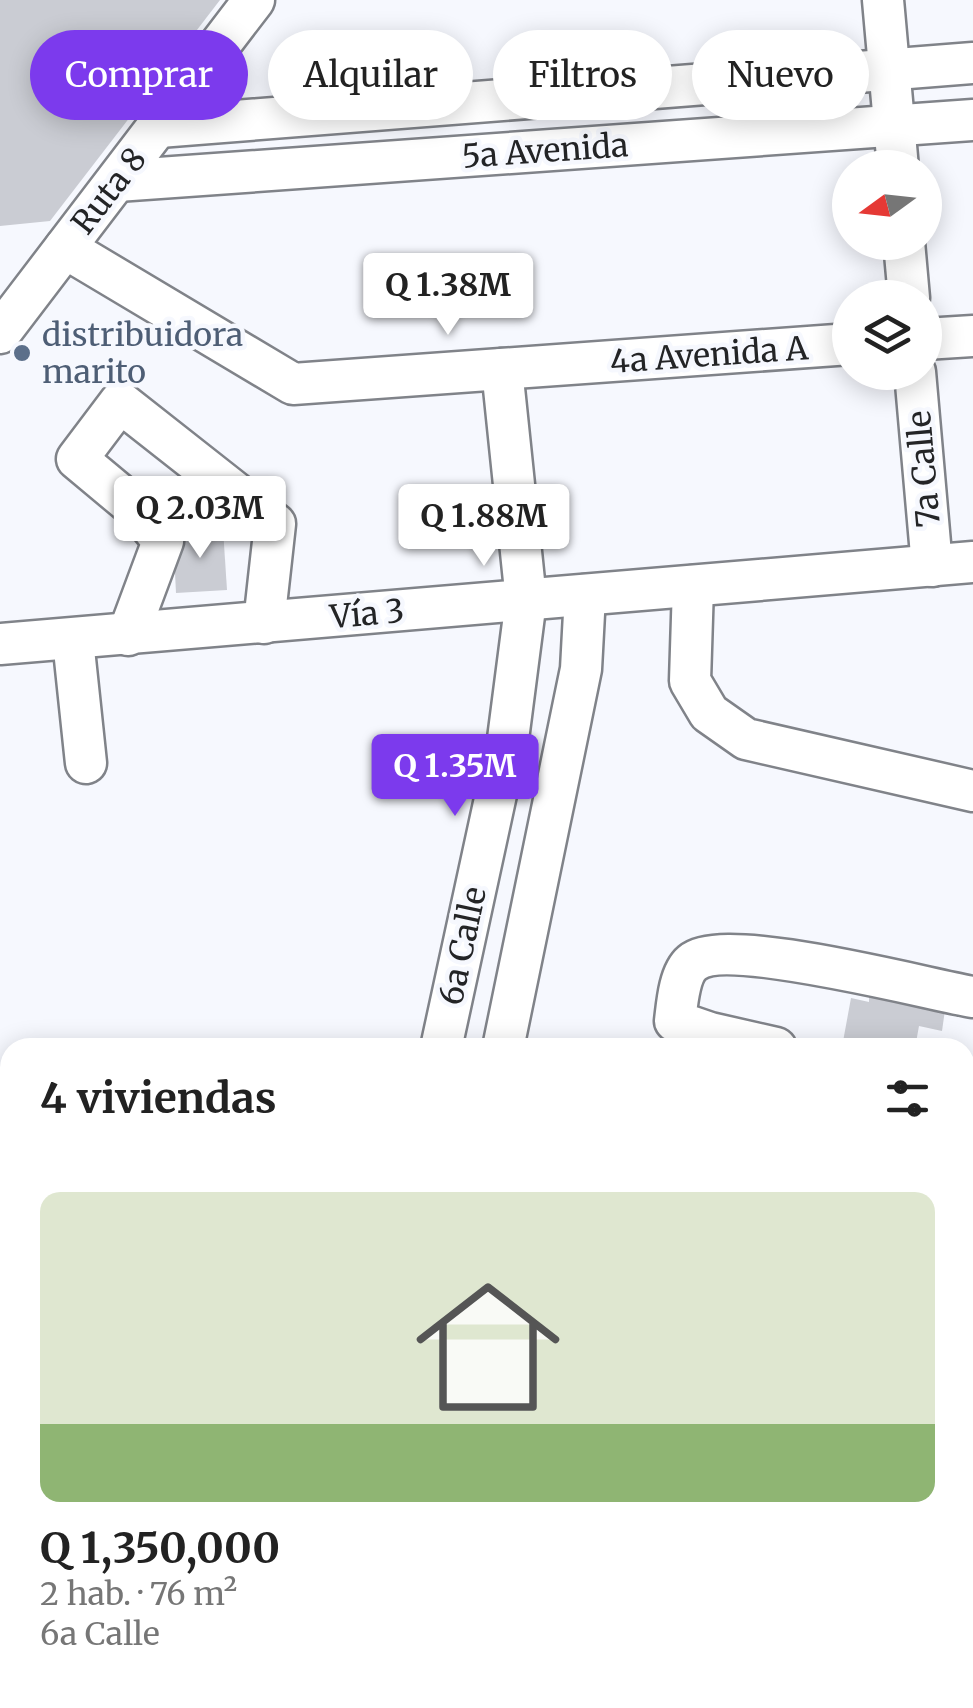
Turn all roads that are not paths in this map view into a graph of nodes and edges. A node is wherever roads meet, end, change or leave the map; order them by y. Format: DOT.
graph roads {
  1 [pos="254,0"];
  2 [pos="883,0"];
  3 [pos="973,63"];
  4 [pos="889,70"];
  5 [pos="973,120"];
  6 [pos="159,126"];
  7 [pos="894,127"];
  8 [pos="896,150"];
  9 [pos="117,181"];
  10 [pos="66,248"];
  11 [pos="12,291"];
  12 [pos="0,333"];
  13 [pos="973,336"];
  14 [pos="942,338"];
  15 [pos="832,345"];
  16 [pos="502,369"];
  17 [pos="917,390"];
  18 [pos="973,562"];
  19 [pos="932,566"];
  20 [pos="693,586"];
  21 [pos="585,595"];
  22 [pos="526,600"];
  23 [pos="264,623"];
  24 [pos="128,636"];
  25 [pos="73,640"];
  26 [pos="0,644"];
  27 [pos="86,763"];
  28 [pos="973,791"];
  29 [pos="973,997"];
  30 [pos="672,1034"];
  31 [pos="444,1038"];
  32 [pos="505,1038"];
  33 [pos="732,1038"];
  1 -- 6 [label="street, Ruta 8"];
  2 -- 4 [label="street"];
  3 -- 4 [label="street, 5a Avenida"];
  4 -- 6 [label="street, 5a Avenida"];
  4 -- 7 [label="street"];
  5 -- 7 [label="street, 5a Avenida"];
  6 -- 9 [label="street, Ruta 8"];
  7 -- 8 [label="street"];
  7 -- 9 [label="street, 5a Avenida"];
  9 -- 10 [label="street, Ruta 8"];
  10 -- 11 [label="street, Ruta 8"];
  10 -- 16 [label="street, 4a Avenida A"];
  11 -- 12 [label="street, Ruta 8"];
  13 -- 14 [label="street"];
  15 -- 16 [label="street, 4a Avenida A"];
  16 -- 22 [label="street, 6a Calle"];
  17 -- 19 [label="street, 7a Calle"];
  18 -- 19 [label="street, Vía 3"];
  19 -- 20 [label="street, Vía 3"];
  20 -- 21 [label="street, Vía 3"];
  20 -- 28 [label="street"];
  21 -- 22 [label="street, Vía 3"];
  21 -- 32 [label="street, 6a Calle"];
  22 -- 23 [label="street, Vía 3"];
  22 -- 31 [label="street, 6a Calle"];
  23 -- 24 [label="street, Vía 3"];
  23 -- 24 [label="street"];
  24 -- 25 [label="street, Vía 3"];
  25 -- 26 [label="street, Vía 3"];
  25 -- 27 [label="street"];
  29 -- 30 [label="street"];
  30 -- 33 [label="street"];
}
